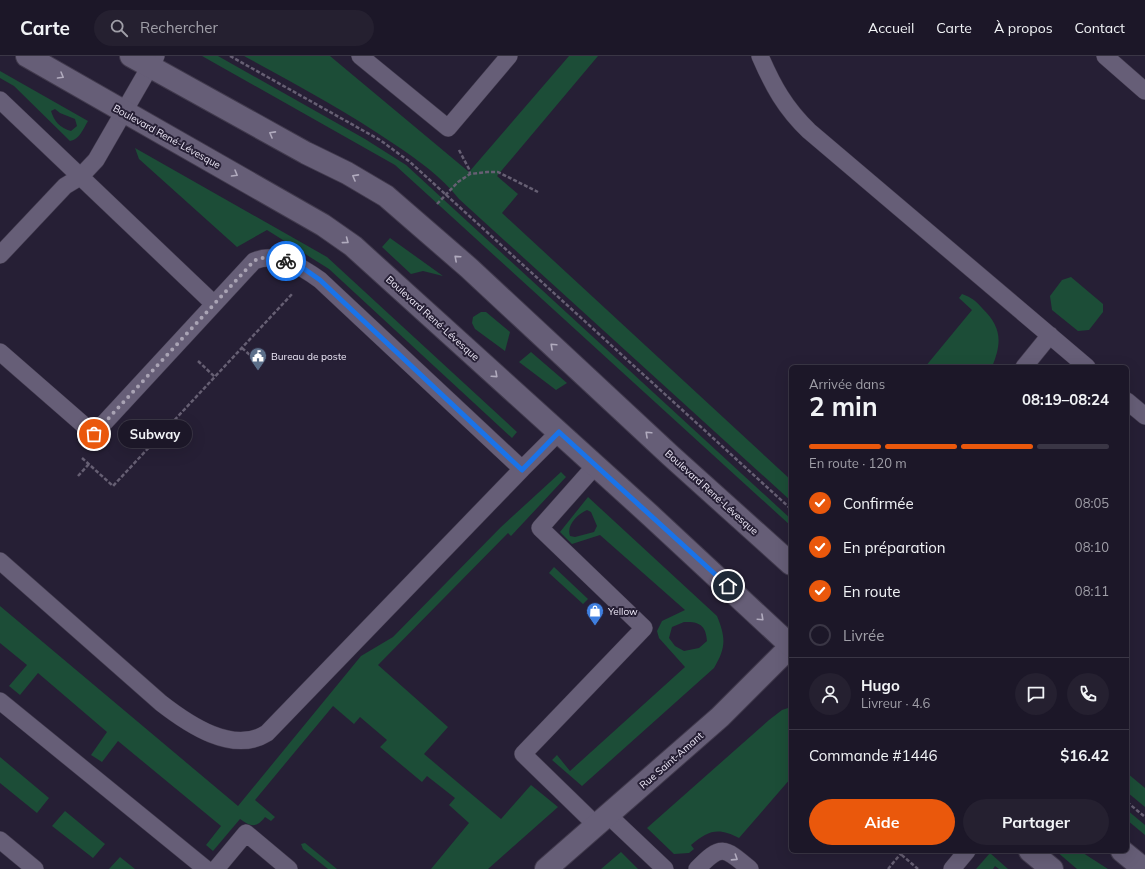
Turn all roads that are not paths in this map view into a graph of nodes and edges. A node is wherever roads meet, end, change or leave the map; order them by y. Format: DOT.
graph roads {
  1 [pos="27,56"];
  2 [pos="131,56"];
  3 [pos="360,56"];
  4 [pos="509,56"];
  5 [pos="760,56"];
  6 [pos="1105,56"];
  7 [pos="153,62"];
  8 [pos="1145,91"];
  9 [pos="0,100"];
  10 [pos="124,112"];
  11 [pos="80,177"];
  12 [pos="0,255"];
  13 [pos="214,304"];
  14 [pos="1050,335"];
  15 [pos="0,352"];
  16 [pos="1026,365"];
  17 [pos="1085,365"];
  18 [pos="1129,402"];
  19 [pos="1145,416"];
  20 [pos="559,432"];
  21 [pos="595,466"];
  22 [pos="522,470"];
  23 [pos="0,561"];
  24 [pos="789,562"];
  25 [pos="789,644"];
  26 [pos="789,648"];
  27 [pos="0,701"];
  28 [pos="602,820"];
  29 [pos="0,840"];
  30 [pos="965,853"];
  31 [pos="1032,853"];
  32 [pos="1124,853"];
  33 [pos="35,869"];
  34 [pos="206,869"];
  35 [pos="216,869"];
  36 [pos="289,869"];
  37 [pos="546,869"];
  38 [pos="665,869"];
  39 [pos="697,869"];
  40 [pos="750,869"];
  41 [pos="952,869"];
  42 [pos="1052,869"];
  43 [pos="1144,869"];
  1 -- 10 [label="main road, Boulevard René-Lévesque, one-way"];
  2 -- 7 [label="main road, Boulevard René-Lévesque"];
  3 -- 4 [label="lane"];
  5 -- 14 [label="lane"];
  6 -- 8 [label="lane"];
  7 -- 10 [label="lane"];
  24 -- 7 [label="main road, Boulevard René-Lévesque, one-way"];
  9 -- 11 [label="lane"];
  10 -- 11 [label="lane"];
  10 -- 20 [label="main road, Boulevard René-Lévesque, one-way"];
  11 -- 12 [label="lane"];
  11 -- 13 [label="lane"];
  13 -- 15 [label="lane"];
  13 -- 22 [label="lane"];
  14 -- 16 [label="lane"];
  14 -- 17 [label="lane"];
  18 -- 19 [label="lane"];
  20 -- 21 [label="main road, Boulevard René-Lévesque"];
  20 -- 22 [label="lane"];
  21 -- 25 [label="main road, Boulevard René-Lévesque, one-way"];
  21 -- 28 [label="lane"];
  22 -- 23 [label="lane"];
  26 -- 28 [label="main road, Rue Saint-Amant"];
  27 -- 34 [label="lane"];
  28 -- 37 [label="main road, Rue Saint-Amant"];
  28 -- 38 [label="lane"];
  29 -- 33 [label="lane"];
  30 -- 41 [label="lane"];
  31 -- 42 [label="main road"];
  32 -- 43 [label="main road"];
  35 -- 36 [label="lane"];
  39 -- 40 [label="lane, one-way"];
}
